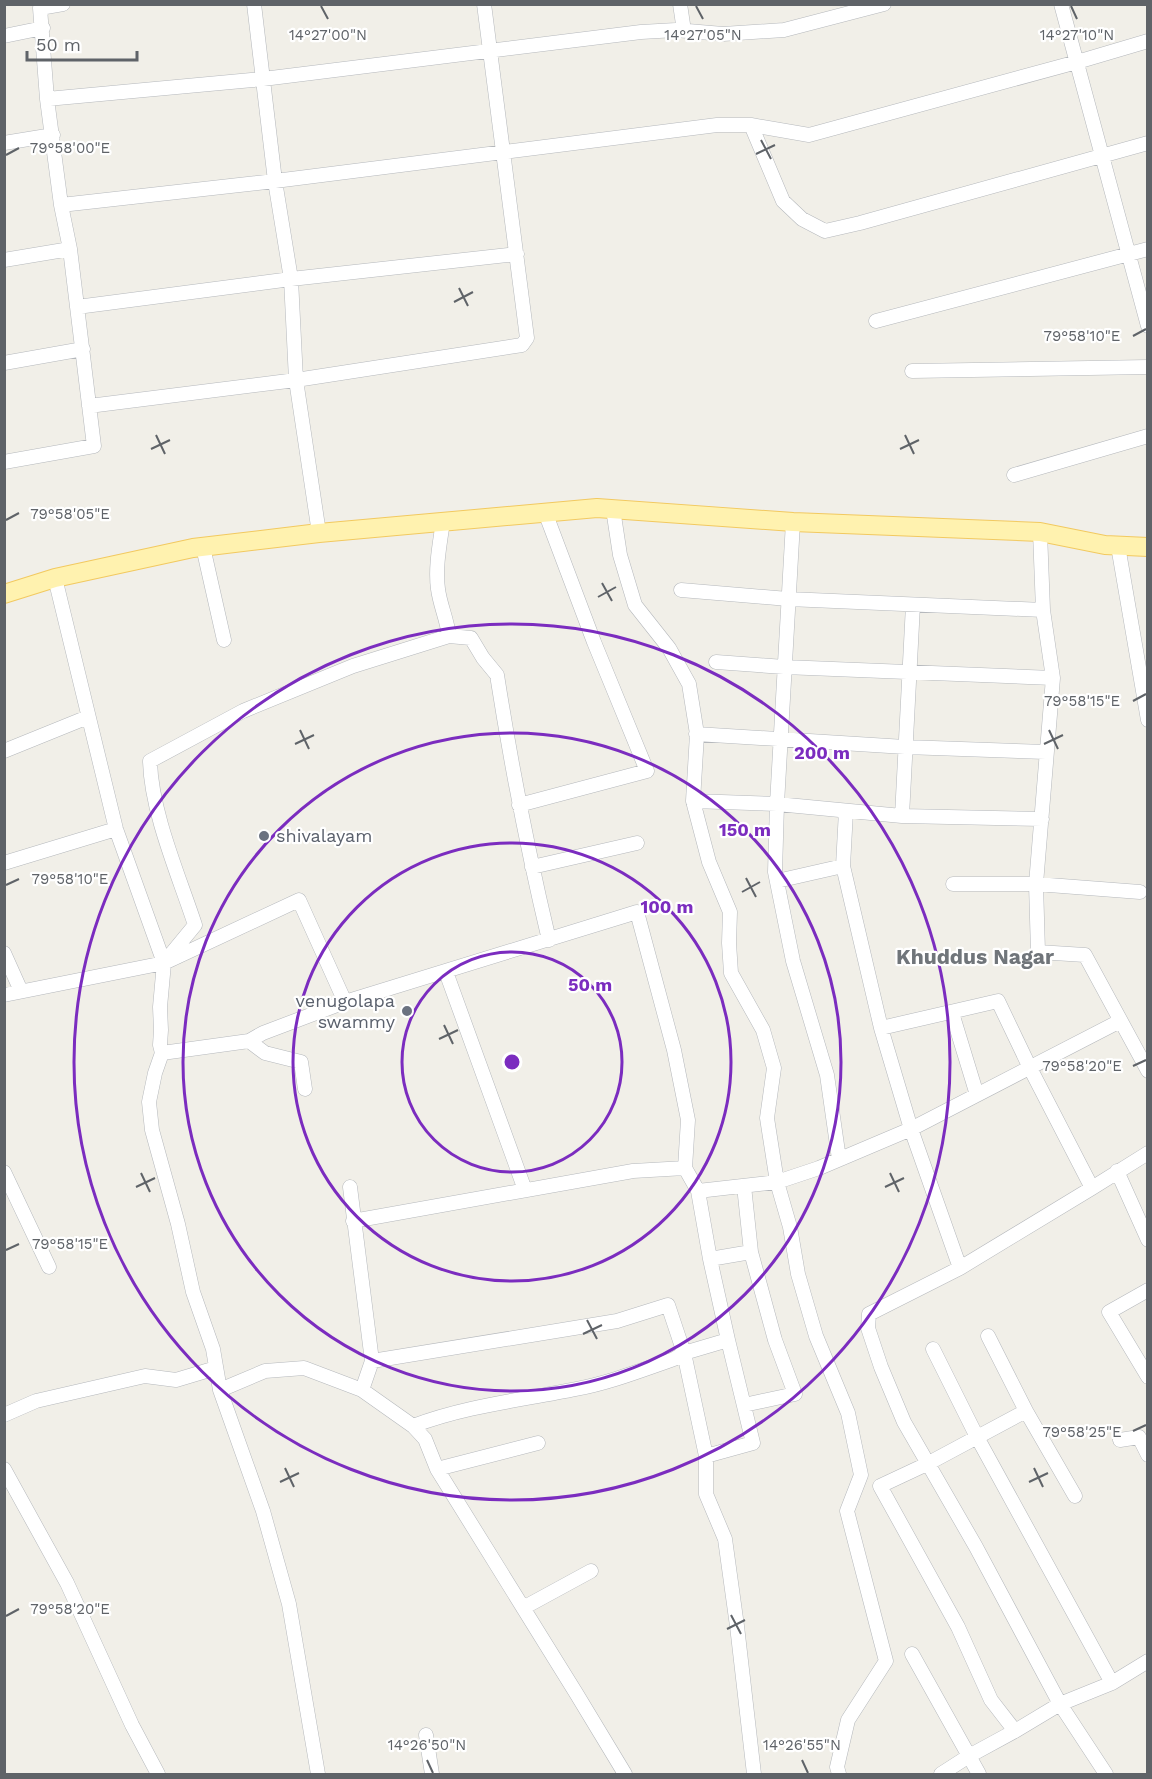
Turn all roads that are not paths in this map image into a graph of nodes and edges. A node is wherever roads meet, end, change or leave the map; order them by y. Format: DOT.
graph roads {
  1 [pos="63,4"];
  2 [pos="254,4"];
  3 [pos="484,4"];
  4 [pos="680,4"];
  5 [pos="884,4"];
  6 [pos="1061,4"];
  7 [pos="43,28"];
  8 [pos="684,31"];
  9 [pos="4,36"];
  10 [pos="1148,41"];
  11 [pos="490,51"];
  12 [pos="1077,62"];
  13 [pos="263,79"];
  14 [pos="47,99"];
  15 [pos="751,125"];
  16 [pos="53,135"];
  17 [pos="4,143"];
  18 [pos="1148,144"];
  19 [pos="504,152"];
  20 [pos="1102,155"];
  21 [pos="275,182"];
  22 [pos="61,205"];
  23 [pos="70,249"];
  24 [pos="1148,249"];
  25 [pos="517,254"];
  26 [pos="1128,254"];
  27 [pos="4,260"];
  28 [pos="291,279"];
  29 [pos="77,307"];
  30 [pos="876,321"];
  31 [pos="1148,326"];
  32 [pos="83,349"];
  33 [pos="4,363"];
  34 [pos="1148,367"];
  35 [pos="912,371"];
  36 [pos="296,380"];
  37 [pos="89,406"];
  38 [pos="1148,436"];
  39 [pos="4,462"];
  40 [pos="1014,475"];
  41 [pos="613,509"];
  42 [pos="544,513"];
  43 [pos="443,521"];
  44 [pos="793,522"];
  45 [pos="1040,532"];
  46 [pos="319,533"];
  47 [pos="1118,546"];
  48 [pos="203,547"];
  49 [pos="1148,547"];
  50 [pos="55,578"];
  51 [pos="681,590"];
  52 [pos="4,594"];
  53 [pos="788,598"];
  54 [pos="913,605"];
  55 [pos="1043,610"];
  56 [pos="449,636"];
  57 [pos="224,640"];
  58 [pos="716,662"];
  59 [pos="784,667"];
  60 [pos="910,673"];
  61 [pos="1053,678"];
  62 [pos="88,717"];
  63 [pos="1148,720"];
  64 [pos="696,734"];
  65 [pos="782,739"];
  66 [pos="905,747"];
  67 [pos="4,751"];
  68 [pos="1046,752"];
  69 [pos="693,801"];
  70 [pos="777,804"];
  71 [pos="519,805"];
  72 [pos="846,811"];
  73 [pos="902,816"];
  74 [pos="1042,819"];
  75 [pos="116,830"];
  76 [pos="637,843"];
  77 [pos="4,863"];
  78 [pos="843,866"];
  79 [pos="532,867"];
  80 [pos="777,881"];
  81 [pos="1036,884"];
  82 [pos="953,885"];
  83 [pos="1140,892"];
  84 [pos="549,940"];
  85 [pos="4,954"];
  86 [pos="164,963"];
  87 [pos="446,972"];
  88 [pos="21,991"];
  89 [pos="4,994"];
  90 [pos="345,1002"];
  91 [pos="952,1013"];
  92 [pos="1120,1021"];
  93 [pos="881,1028"];
  94 [pos="249,1041"];
  95 [pos="162,1053"];
  96 [pos="1030,1068"];
  97 [pos="1148,1071"];
  98 [pos="305,1089"];
  99 [pos="977,1095"];
  100 [pos="911,1129"];
  101 [pos="1148,1153"];
  102 [pos="839,1159"];
  103 [pos="685,1167"];
  104 [pos="4,1172"];
  105 [pos="1117,1172"];
  106 [pos="777,1182"];
  107 [pos="350,1186"];
  108 [pos="744,1186"];
  109 [pos="1092,1188"];
  110 [pos="525,1190"];
  111 [pos="698,1191"];
  112 [pos="353,1221"];
  113 [pos="1148,1240"];
  114 [pos="751,1252"];
  115 [pos="710,1259"];
  116 [pos="49,1267"];
  117 [pos="960,1268"];
  118 [pos="1148,1290"];
  119 [pos="988,1336"];
  120 [pos="728,1340"];
  121 [pos="933,1349"];
  122 [pos="684,1353"];
  123 [pos="372,1361"];
  124 [pos="216,1368"];
  125 [pos="1148,1377"];
  126 [pos="220,1390"];
  127 [pos="362,1390"];
  128 [pos="744,1405"];
  129 [pos="1026,1411"];
  130 [pos="4,1415"];
  131 [pos="413,1426"];
  132 [pos="977,1437"];
  133 [pos="1120,1440"];
  134 [pos="538,1443"];
  135 [pos="1148,1455"];
  136 [pos="706,1456"];
  137 [pos="927,1464"];
  138 [pos="4,1469"];
  139 [pos="437,1469"];
  140 [pos="1075,1496"];
  141 [pos="591,1571"];
  142 [pos="523,1608"];
  143 [pos="912,1654"];
  144 [pos="1148,1661"];
  145 [pos="1112,1683"];
  146 [pos="1060,1704"];
  147 [pos="1016,1731"];
  148 [pos="426,1735"];
  149 [pos="969,1756"];
  150 [pos="158,1774"];
  151 [pos="318,1774"];
  152 [pos="432,1774"];
  153 [pos="625,1774"];
  154 [pos="754,1774"];
  155 [pos="839,1774"];
  156 [pos="941,1774"];
  157 [pos="979,1774"];
  158 [pos="1106,1774"];
  1 -- 7 [label="street"];
  2 -- 13 [label="street"];
  3 -- 11 [label="street"];
  4 -- 8 [label="street"];
  5 -- 8 [label="street"];
  6 -- 12 [label="street"];
  7 -- 9 [label="street"];
  7 -- 14 [label="street"];
  8 -- 11 [label="street"];
  10 -- 12 [label="street"];
  11 -- 13 [label="street"];
  11 -- 19 [label="street"];
  12 -- 15 [label="street"];
  12 -- 20 [label="street"];
  13 -- 14 [label="street"];
  13 -- 21 [label="street"];
  14 -- 16 [label="street"];
  15 -- 19 [label="street"];
  15 -- 20 [label="street"];
  16 -- 17 [label="street"];
  16 -- 22 [label="street"];
  18 -- 20 [label="street"];
  19 -- 21 [label="street"];
  19 -- 25 [label="street"];
  20 -- 26 [label="street"];
  21 -- 22 [label="street"];
  21 -- 28 [label="street"];
  22 -- 23 [label="street"];
  23 -- 27 [label="street"];
  23 -- 29 [label="street"];
  24 -- 26 [label="street"];
  25 -- 28 [label="street"];
  25 -- 36 [label="street"];
  26 -- 30 [label="street"];
  26 -- 31 [label="street"];
  28 -- 29 [label="street"];
  28 -- 36 [label="street"];
  29 -- 32 [label="street"];
  32 -- 33 [label="street"];
  32 -- 37 [label="street"];
  34 -- 35 [label="street"];
  36 -- 37 [label="street"];
  36 -- 46 [label="street"];
  37 -- 39 [label="street"];
  38 -- 40 [label="street"];
  41 -- 42 [label="main road"];
  41 -- 44 [label="main road"];
  41 -- 64 [label="street"];
  42 -- 43 [label="main road"];
  42 -- 71 [label="street"];
  43 -- 46 [label="main road"];
  43 -- 56 [label="street"];
  44 -- 45 [label="main road"];
  44 -- 53 [label="street"];
  45 -- 47 [label="main road"];
  45 -- 55 [label="street"];
  46 -- 48 [label="main road"];
  47 -- 49 [label="main road"];
  47 -- 63 [label="street"];
  48 -- 50 [label="main road"];
  48 -- 57 [label="street"];
  50 -- 52 [label="main road"];
  50 -- 62 [label="street"];
  51 -- 53 [label="street"];
  53 -- 54 [label="street"];
  53 -- 59 [label="street"];
  54 -- 55 [label="street"];
  54 -- 60 [label="street"];
  55 -- 61 [label="street"];
  56 -- 71 [label="street"];
  56 -- 86 [label="street"];
  58 -- 59 [label="street"];
  59 -- 60 [label="street"];
  59 -- 65 [label="street"];
  60 -- 61 [label="street"];
  60 -- 66 [label="street"];
  61 -- 68 [label="street"];
  62 -- 67 [label="street"];
  62 -- 75 [label="street"];
  64 -- 65 [label="street"];
  64 -- 69 [label="street"];
  65 -- 66 [label="street"];
  65 -- 70 [label="street"];
  66 -- 68 [label="street"];
  66 -- 73 [label="street"];
  68 -- 74 [label="street"];
  69 -- 70 [label="street"];
  69 -- 106 [label="street"];
  70 -- 72 [label="street"];
  70 -- 80 [label="street"];
  71 -- 79 [label="street"];
  72 -- 73 [label="street"];
  72 -- 78 [label="street"];
  73 -- 74 [label="street"];
  74 -- 81 [label="street"];
  75 -- 77 [label="street"];
  75 -- 86 [label="street"];
  76 -- 79 [label="street"];
  78 -- 80 [label="street"];
  78 -- 93 [label="street"];
  79 -- 84 [label="street"];
  80 -- 102 [label="street"];
  81 -- 82 [label="street"];
  81 -- 83 [label="street"];
  81 -- 92 [label="street"];
  84 -- 87 [label="street"];
  84 -- 103 [label="street"];
  85 -- 88 [label="street"];
  86 -- 88 [label="street"];
  86 -- 90 [label="street"];
  86 -- 95 [label="street"];
  87 -- 90 [label="street"];
  87 -- 110 [label="street"];
  88 -- 89 [label="street"];
  90 -- 94 [label="street"];
  91 -- 93 [label="street"];
  91 -- 96 [label="street"];
  91 -- 99 [label="street"];
  92 -- 96 [label="street"];
  92 -- 97 [label="street"];
  93 -- 100 [label="street"];
  94 -- 95 [label="street"];
  94 -- 98 [label="street"];
  95 -- 124 [label="street"];
  96 -- 99 [label="street"];
  96 -- 109 [label="street"];
  99 -- 100 [label="street"];
  100 -- 102 [label="street"];
  100 -- 117 [label="street"];
  101 -- 105 [label="street"];
  102 -- 106 [label="street"];
  103 -- 110 [label="street"];
  103 -- 111 [label="street"];
  104 -- 116 [label="street"];
  105 -- 109 [label="street"];
  105 -- 113 [label="street"];
  106 -- 108 [label="street"];
  106 -- 155 [label="street"];
  107 -- 112 [label="street"];
  108 -- 111 [label="street"];
  108 -- 114 [label="street"];
  109 -- 117 [label="street"];
  110 -- 112 [label="street"];
  111 -- 115 [label="street"];
  112 -- 123 [label="street"];
  114 -- 115 [label="street"];
  114 -- 128 [label="street"];
  115 -- 120 [label="street"];
  117 -- 137 [label="street"];
  118 -- 125 [label="street"];
  119 -- 129 [label="street"];
  120 -- 122 [label="street"];
  120 -- 128 [label="street"];
  121 -- 132 [label="street"];
  122 -- 123 [label="street"];
  122 -- 131 [label="street"];
  122 -- 136 [label="street"];
  123 -- 127 [label="street"];
  124 -- 126 [label="street"];
  124 -- 130 [label="street"];
  126 -- 127 [label="street"];
  126 -- 151 [label="street"];
  127 -- 131 [label="street"];
  128 -- 136 [label="street"];
  129 -- 132 [label="street"];
  129 -- 140 [label="street"];
  131 -- 139 [label="street"];
  132 -- 137 [label="street"];
  132 -- 145 [label="street"];
  133 -- 135 [label="street"];
  134 -- 139 [label="street"];
  136 -- 154 [label="street"];
  137 -- 146 [label="street"];
  137 -- 147 [label="street"];
  138 -- 150 [label="street"];
  139 -- 142 [label="street"];
  141 -- 142 [label="street"];
  142 -- 153 [label="street"];
  143 -- 149 [label="street"];
  144 -- 145 [label="street"];
  145 -- 146 [label="street"];
  146 -- 147 [label="street"];
  146 -- 158 [label="street"];
  147 -- 149 [label="street"];
  148 -- 152 [label="street"];
  149 -- 156 [label="street"];
  149 -- 157 [label="street"];
}
